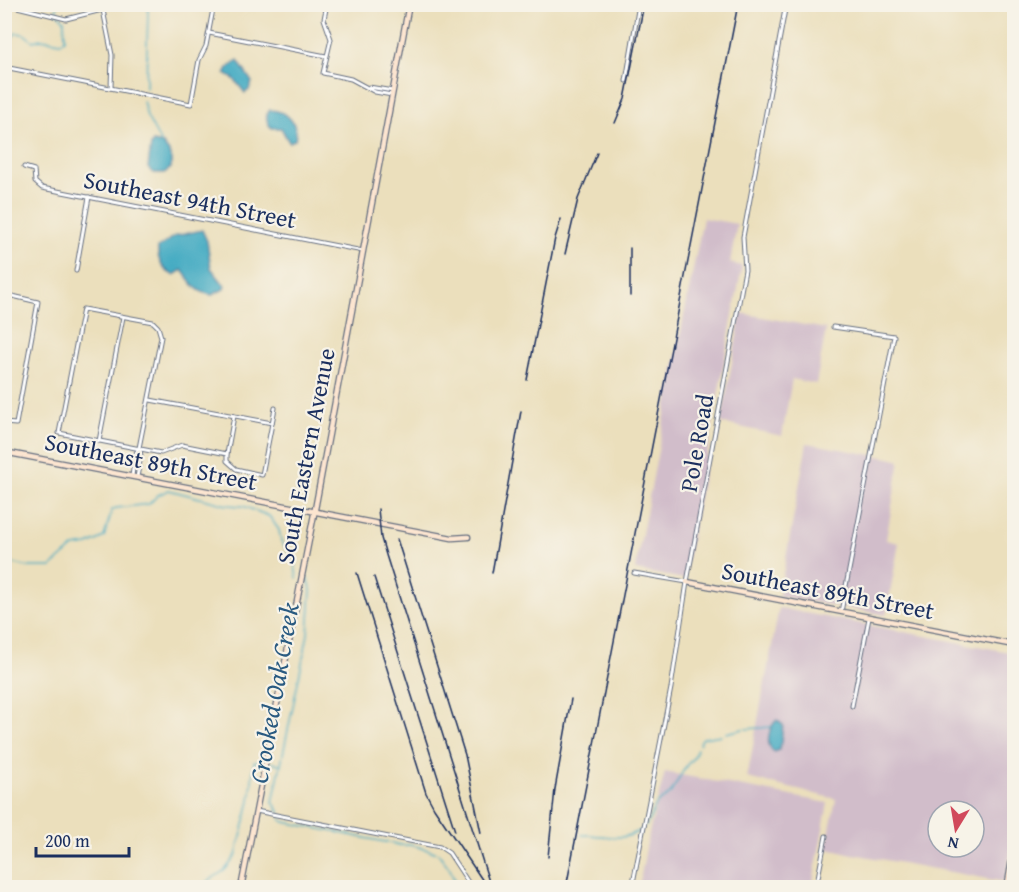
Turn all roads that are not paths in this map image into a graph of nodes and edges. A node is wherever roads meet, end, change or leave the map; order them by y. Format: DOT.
graph roads {
  1 [pos="5,4"];
  2 [pos="146,4"];
  3 [pos="157,4"];
  4 [pos="214,4"];
  5 [pos="327,4"];
  6 [pos="409,4"];
  7 [pos="639,4"];
  8 [pos="786,4"];
  9 [pos="10,5"];
  10 [pos="124,5"];
  11 [pos="103,10"];
  12 [pos="209,33"];
  13 [pos="326,56"];
  14 [pos="4,67"];
  15 [pos="626,81"];
  16 [pos="111,88"];
  17 [pos="393,93"];
  18 [pos="24,166"];
  19 [pos="89,197"];
  20 [pos="363,251"];
  21 [pos="76,271"];
  22 [pos="4,294"];
  23 [pos="123,316"];
  24 [pos="833,327"];
  25 [pos="149,400"];
  26 [pos="275,408"];
  27 [pos="234,416"];
  28 [pos="4,423"];
  29 [pos="272,423"];
  30 [pos="99,441"];
  31 [pos="139,448"];
  32 [pos="4,452"];
  33 [pos="226,454"];
  34 [pos="134,477"];
  35 [pos="315,511"];
  36 [pos="468,537"];
  37 [pos="634,573"];
  38 [pos="687,582"];
  39 [pos="841,612"];
  40 [pos="869,618"];
  41 [pos="1014,645"];
  42 [pos="852,706"];
  43 [pos="256,811"];
  44 [pos="826,836"];
  45 [pos="1014,848"];
  46 [pos="241,888"];
  47 [pos="472,888"];
  48 [pos="632,888"];
  49 [pos="816,888"];
  50 [pos="1007,888"];
  1 -- 9 [label="street"];
  2 -- 3 [label="street"];
  4 -- 12 [label="street"];
  5 -- 13 [label="street"];
  6 -- 17 [label="main road, South Eastern Avenue"];
  7 -- 15 [label="street"];
  8 -- 38 [label="street, Pole Road"];
  9 -- 11 [label="street"];
  10 -- 11 [label="street"];
  11 -- 16 [label="street"];
  12 -- 13 [label="street"];
  12 -- 16 [label="street"];
  13 -- 17 [label="street"];
  14 -- 16 [label="street"];
  17 -- 20 [label="main road, South Eastern Avenue"];
  18 -- 19 [label="street, Southeast 94th Street"];
  19 -- 20 [label="street, Southeast 94th Street"];
  19 -- 21 [label="street"];
  20 -- 35 [label="main road, South Eastern Avenue"];
  22 -- 28 [label="street"];
  23 -- 25 [label="street"];
  23 -- 30 [label="street"];
  23 -- 30 [label="street"];
  24 -- 39 [label="street"];
  25 -- 27 [label="street"];
  25 -- 31 [label="street"];
  26 -- 29 [label="street"];
  27 -- 29 [label="street"];
  27 -- 33 [label="street"];
  29 -- 33 [label="street"];
  30 -- 31 [label="street"];
  31 -- 33 [label="street"];
  31 -- 34 [label="street"];
  32 -- 34 [label="main road, Southeast 89th Street"];
  34 -- 35 [label="main road, Southeast 89th Street"];
  35 -- 36 [label="main road, Southeast 89th Street"];
  35 -- 43 [label="main road, South Eastern Avenue"];
  37 -- 38 [label="street, Southeast 89th Street"];
  38 -- 39 [label="main road, Southeast 89th Street"];
  38 -- 48 [label="street, Pole Road"];
  39 -- 40 [label="main road, Southeast 89th Street"];
  40 -- 41 [label="main road, Southeast 89th Street"];
  40 -- 42 [label="street"];
  43 -- 46 [label="main road, South Eastern Avenue"];
  43 -- 47 [label="street"];
  44 -- 49 [label="street"];
  45 -- 50 [label="main road"];
}
